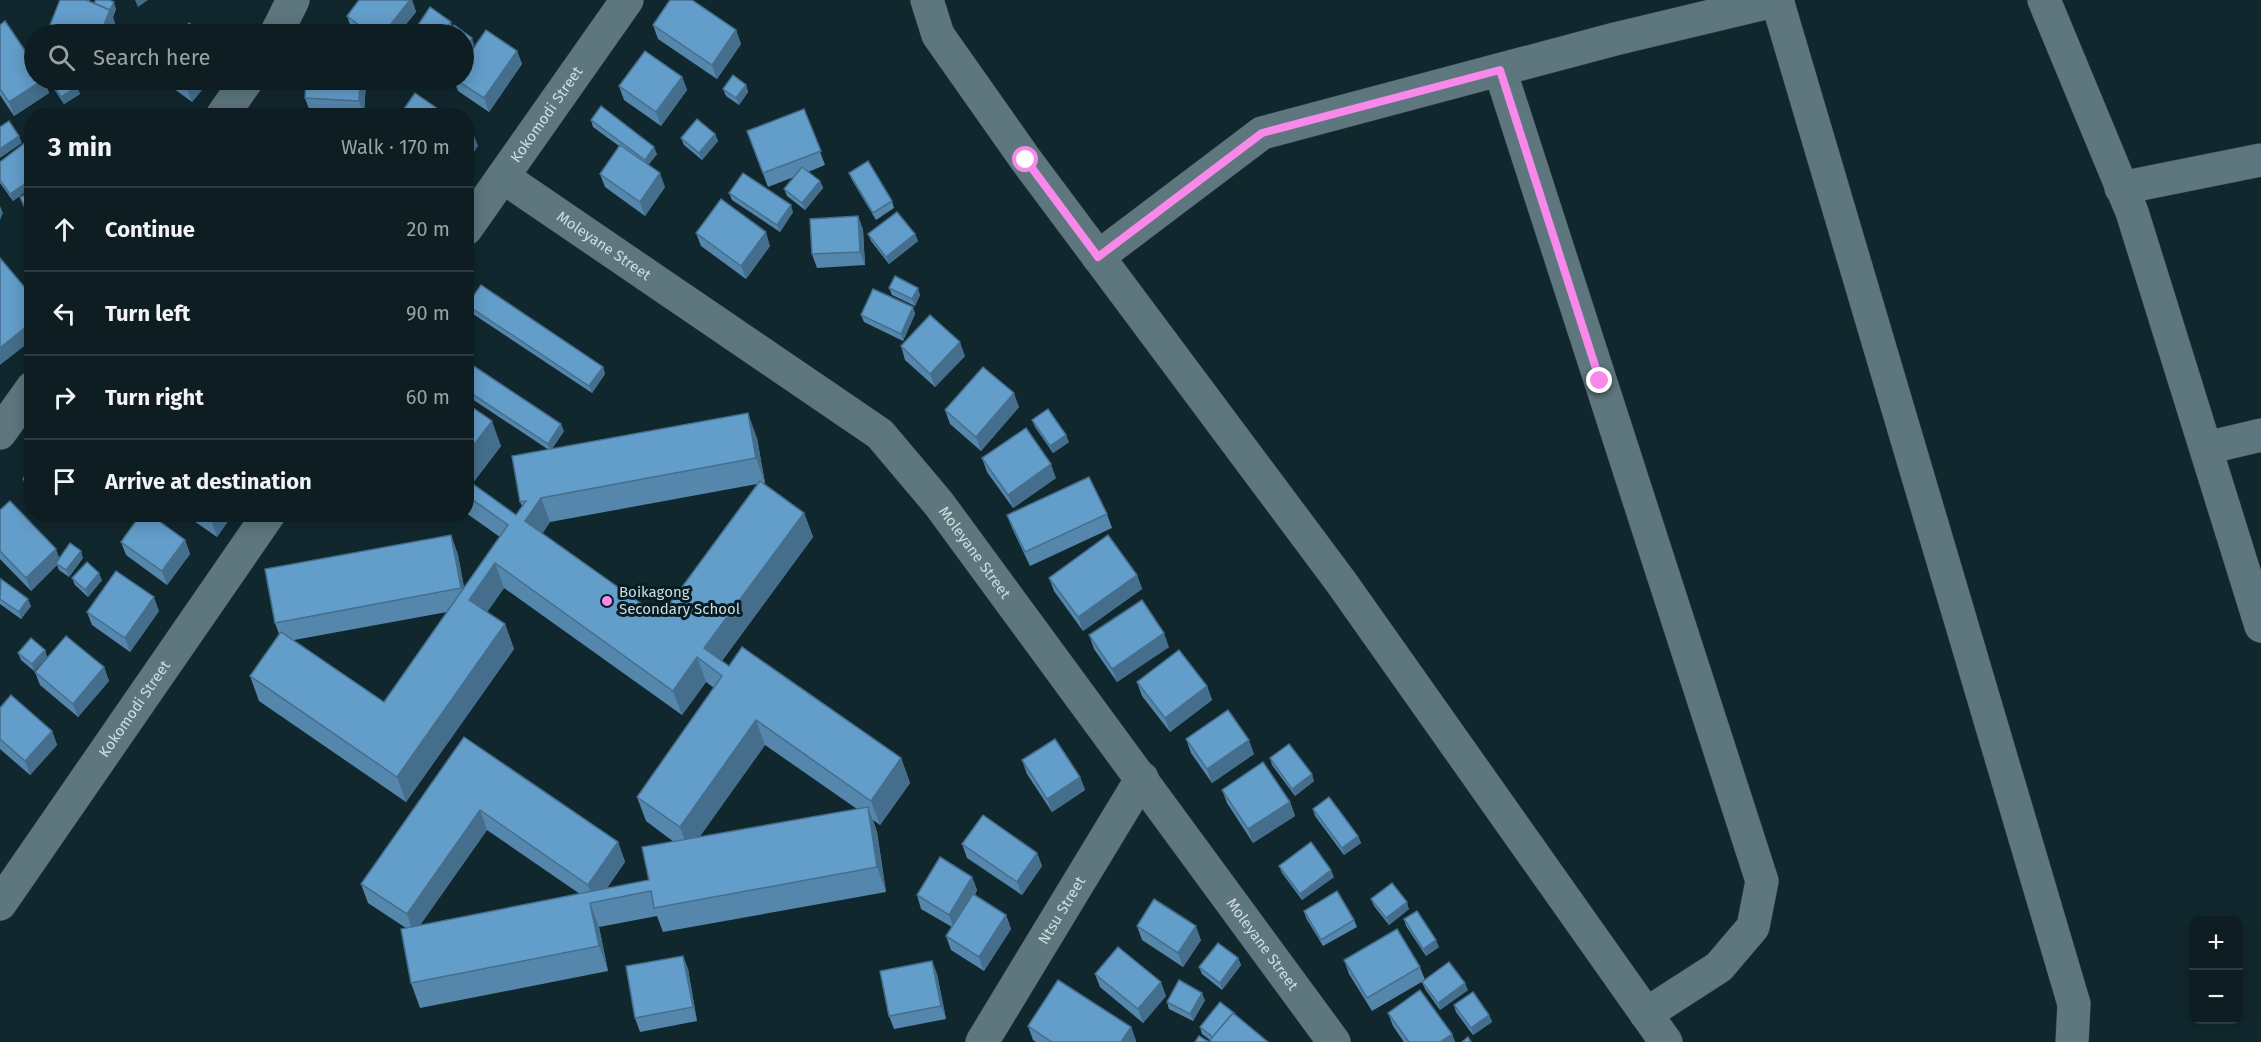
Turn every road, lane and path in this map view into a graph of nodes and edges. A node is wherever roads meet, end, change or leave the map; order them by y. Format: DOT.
graph roads {
  1 [pos="293,0"];
  2 [pos="627,0"];
  3 [pos="927,0"];
  4 [pos="1778,0"];
  5 [pos="2044,0"];
  6 [pos="281,24"];
  7 [pos="1500,70"];
  8 [pos="240,90"];
  9 [pos="228,108"];
  10 [pos="2261,160"];
  11 [pos="503,177"];
  12 [pos="2121,188"];
  13 [pos="474,219"];
  14 [pos="1098,257"];
  15 [pos="24,399"];
  16 [pos="0,433"];
  17 [pos="2261,435"];
  18 [pos="2206,448"];
  19 [pos="263,522"];
  20 [pos="2261,626"];
  21 [pos="1142,778"];
  22 [pos="0,904"];
  23 [pos="1646,1014"];
  24 [pos="982,1042"];
  25 [pos="1334,1042"];
  26 [pos="1665,1042"];
  27 [pos="2072,1042"];
  1 -- 6 [label="street"];
  2 -- 11 [label="street, Kokomodi Street"];
  3 -- 14 [label="street"];
  4 -- 7 [label="street"];
  4 -- 27 [label="street"];
  5 -- 12 [label="street"];
  7 -- 14 [label="street"];
  7 -- 23 [label="street"];
  8 -- 9 [label="street"];
  10 -- 12 [label="street"];
  11 -- 13 [label="street, Kokomodi Street"];
  11 -- 21 [label="street, Moleyane Street"];
  12 -- 18 [label="street"];
  14 -- 23 [label="street"];
  15 -- 16 [label="street"];
  17 -- 18 [label="street"];
  18 -- 20 [label="street"];
  19 -- 22 [label="street, Kokomodi Street"];
  21 -- 24 [label="street, Ntsu Street"];
  21 -- 25 [label="street, Moleyane Street"];
  23 -- 26 [label="street"];
}
